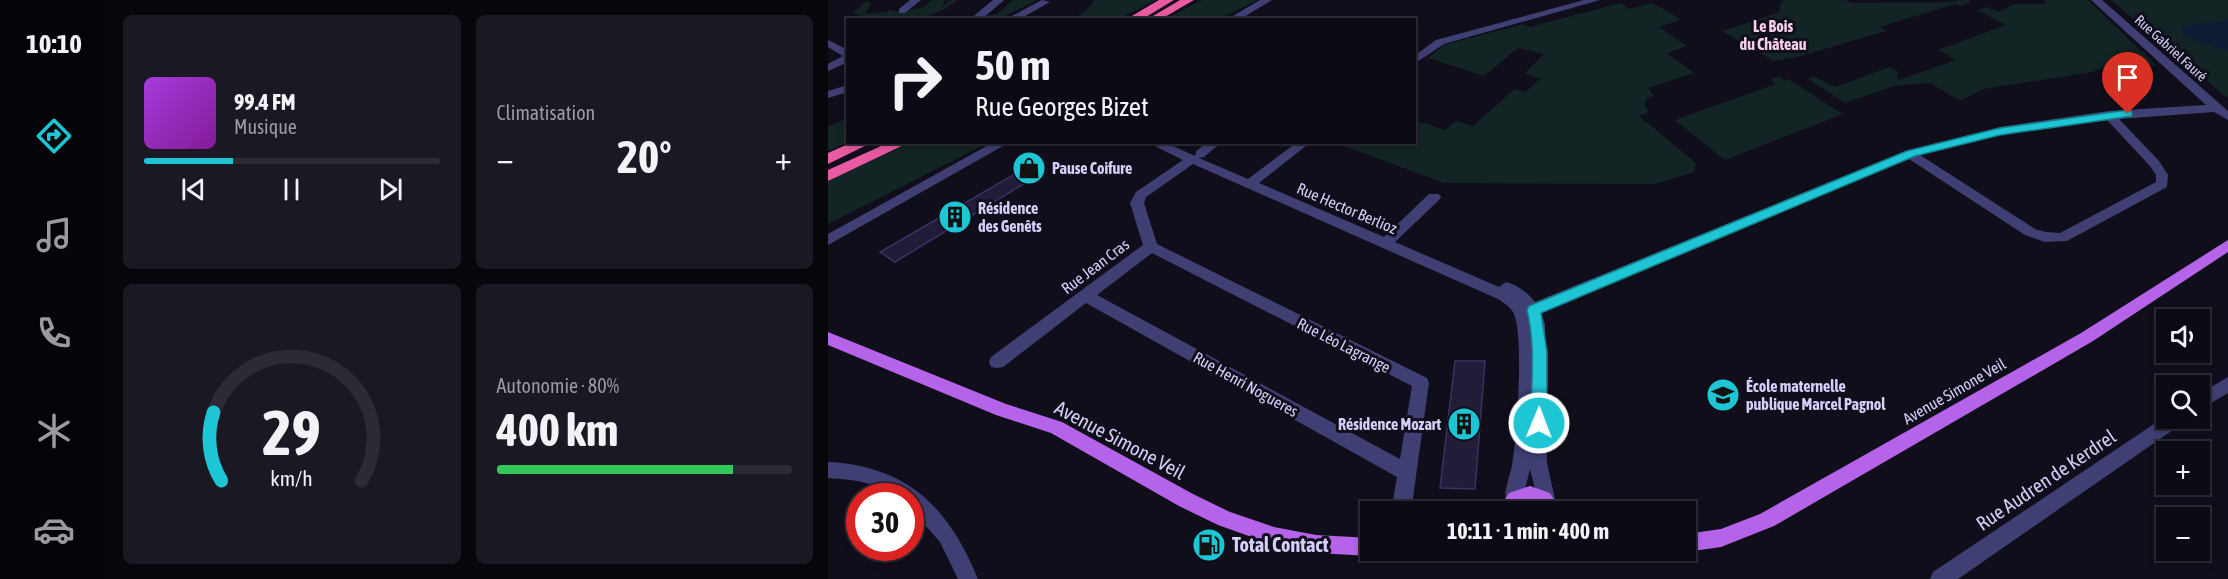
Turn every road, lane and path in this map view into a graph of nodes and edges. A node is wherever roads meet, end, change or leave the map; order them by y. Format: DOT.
graph roads {
  1 [pos="916,0"];
  2 [pos="999,0"];
  3 [pos="1168,0"];
  4 [pos="1188,0"];
  5 [pos="1267,0"];
  6 [pos="1595,0"];
  7 [pos="2096,0"];
  8 [pos="1046,1"];
  9 [pos="902,11"];
  10 [pos="976,18"];
  11 [pos="1013,18"];
  12 [pos="1019,18"];
  13 [pos="1135,18"];
  14 [pos="1156,18"];
  15 [pos="1236,18"];
  16 [pos="1440,42"];
  17 [pos="828,43"];
  18 [pos="1416,48"];
  19 [pos="846,55"];
  20 [pos="846,57"];
  21 [pos="1416,60"];
  22 [pos="828,68"];
  23 [pos="846,89"];
  24 [pos="828,95"];
  25 [pos="2216,108"];
  26 [pos="2109,115"];
  27 [pos="2228,116"];
  28 [pos="848,144"];
  29 [pos="862,144"];
  30 [pos="887,144"];
  31 [pos="899,144"];
  32 [pos="1000,144"];
  33 [pos="1159,144"];
  34 [pos="1176,144"];
  35 [pos="1213,144"];
  36 [pos="1302,144"];
  37 [pos="828,153"];
  38 [pos="1911,153"];
  39 [pos="1196,157"];
  40 [pos="828,159"];
  41 [pos="828,171"];
  42 [pos="828,176"];
  43 [pos="1252,182"];
  44 [pos="927,185"];
  45 [pos="1434,197"];
  46 [pos="828,232"];
  47 [pos="828,240"];
  48 [pos="1389,240"];
  49 [pos="2228,245"];
  50 [pos="1151,247"];
  51 [pos="1086,296"];
  52 [pos="1528,311"];
  53 [pos="828,325"];
  54 [pos="828,338"];
  55 [pos="855,348"];
  56 [pos="997,362"];
  57 [pos="2228,384"];
  58 [pos="2210,396"];
  59 [pos="2161,429"];
  60 [pos="828,470"];
  61 [pos="1406,472"];
  62 [pos="1402,501"];
  63 [pos="1510,501"];
  64 [pos="1517,501"];
  65 [pos="1546,501"];
  66 [pos="1549,501"];
  67 [pos="1696,542"];
  68 [pos="1360,546"];
  69 [pos="968,579"];
  70 [pos="1940,579"];
  1 -- 9 [label="street"];
  2 -- 10 [label="street"];
  3 -- 13 [label="highway"];
  4 -- 14 [label="highway"];
  5 -- 15 [label="street"];
  6 -- 16 [label="street"];
  7 -- 25 [label="street, Rue Gabriel Fauré"];
  8 -- 11 [label="street"];
  8 -- 12 [label="street"];
  16 -- 18 [label="street"];
  16 -- 21 [label="street"];
  17 -- 19 [label="street"];
  20 -- 22 [label="street"];
  23 -- 24 [label="street"];
  25 -- 26 [label="street"];
  25 -- 27 [label="street, Rue Gabriel Fauré"];
  26 -- 38 [label="street"];
  26 -- 38 [label="street"];
  28 -- 37 [label="highway"];
  29 -- 40 [label="highway"];
  30 -- 41 [label="highway"];
  31 -- 42 [label="highway"];
  32 -- 44 [label="street"];
  33 -- 39 [label="street, Rue Hector Berlioz"];
  34 -- 39 [label="street, Rue Hector Berlioz"];
  35 -- 39 [label="street"];
  36 -- 43 [label="street"];
  38 -- 52 [label="street"];
  39 -- 43 [label="street, Rue Hector Berlioz"];
  39 -- 50 [label="street, Rue Jean Cras"];
  43 -- 48 [label="street, Rue Hector Berlioz"];
  44 -- 46 [label="street"];
  44 -- 47 [label="street"];
  45 -- 48 [label="street"];
  48 -- 52 [label="street, Rue Hector Berlioz"];
  49 -- 67 [label="main road, Avenue Simone Veil"];
  50 -- 51 [label="street, Rue Jean Cras"];
  50 -- 61 [label="street, Rue Léo Lagrange"];
  51 -- 56 [label="street, Rue Jean Cras"];
  51 -- 61 [label="street, Rue Henri Nogueres"];
  52 -- 63 [label="street"];
  52 -- 66 [label="street"];
  53 -- 55 [label="main road, Avenue Simone Veil"];
  54 -- 55 [label="main road, Avenue Simone Veil"];
  55 -- 68 [label="main road, Avenue Simone Veil"];
  57 -- 58 [label="street"];
  59 -- 70 [label="street, Rue Audren de Kerdrel"];
  60 -- 69 [label="street"];
  61 -- 62 [label="street, Rue Léo Lagrange"];
  64 -- 65 [label="main road"];
}
